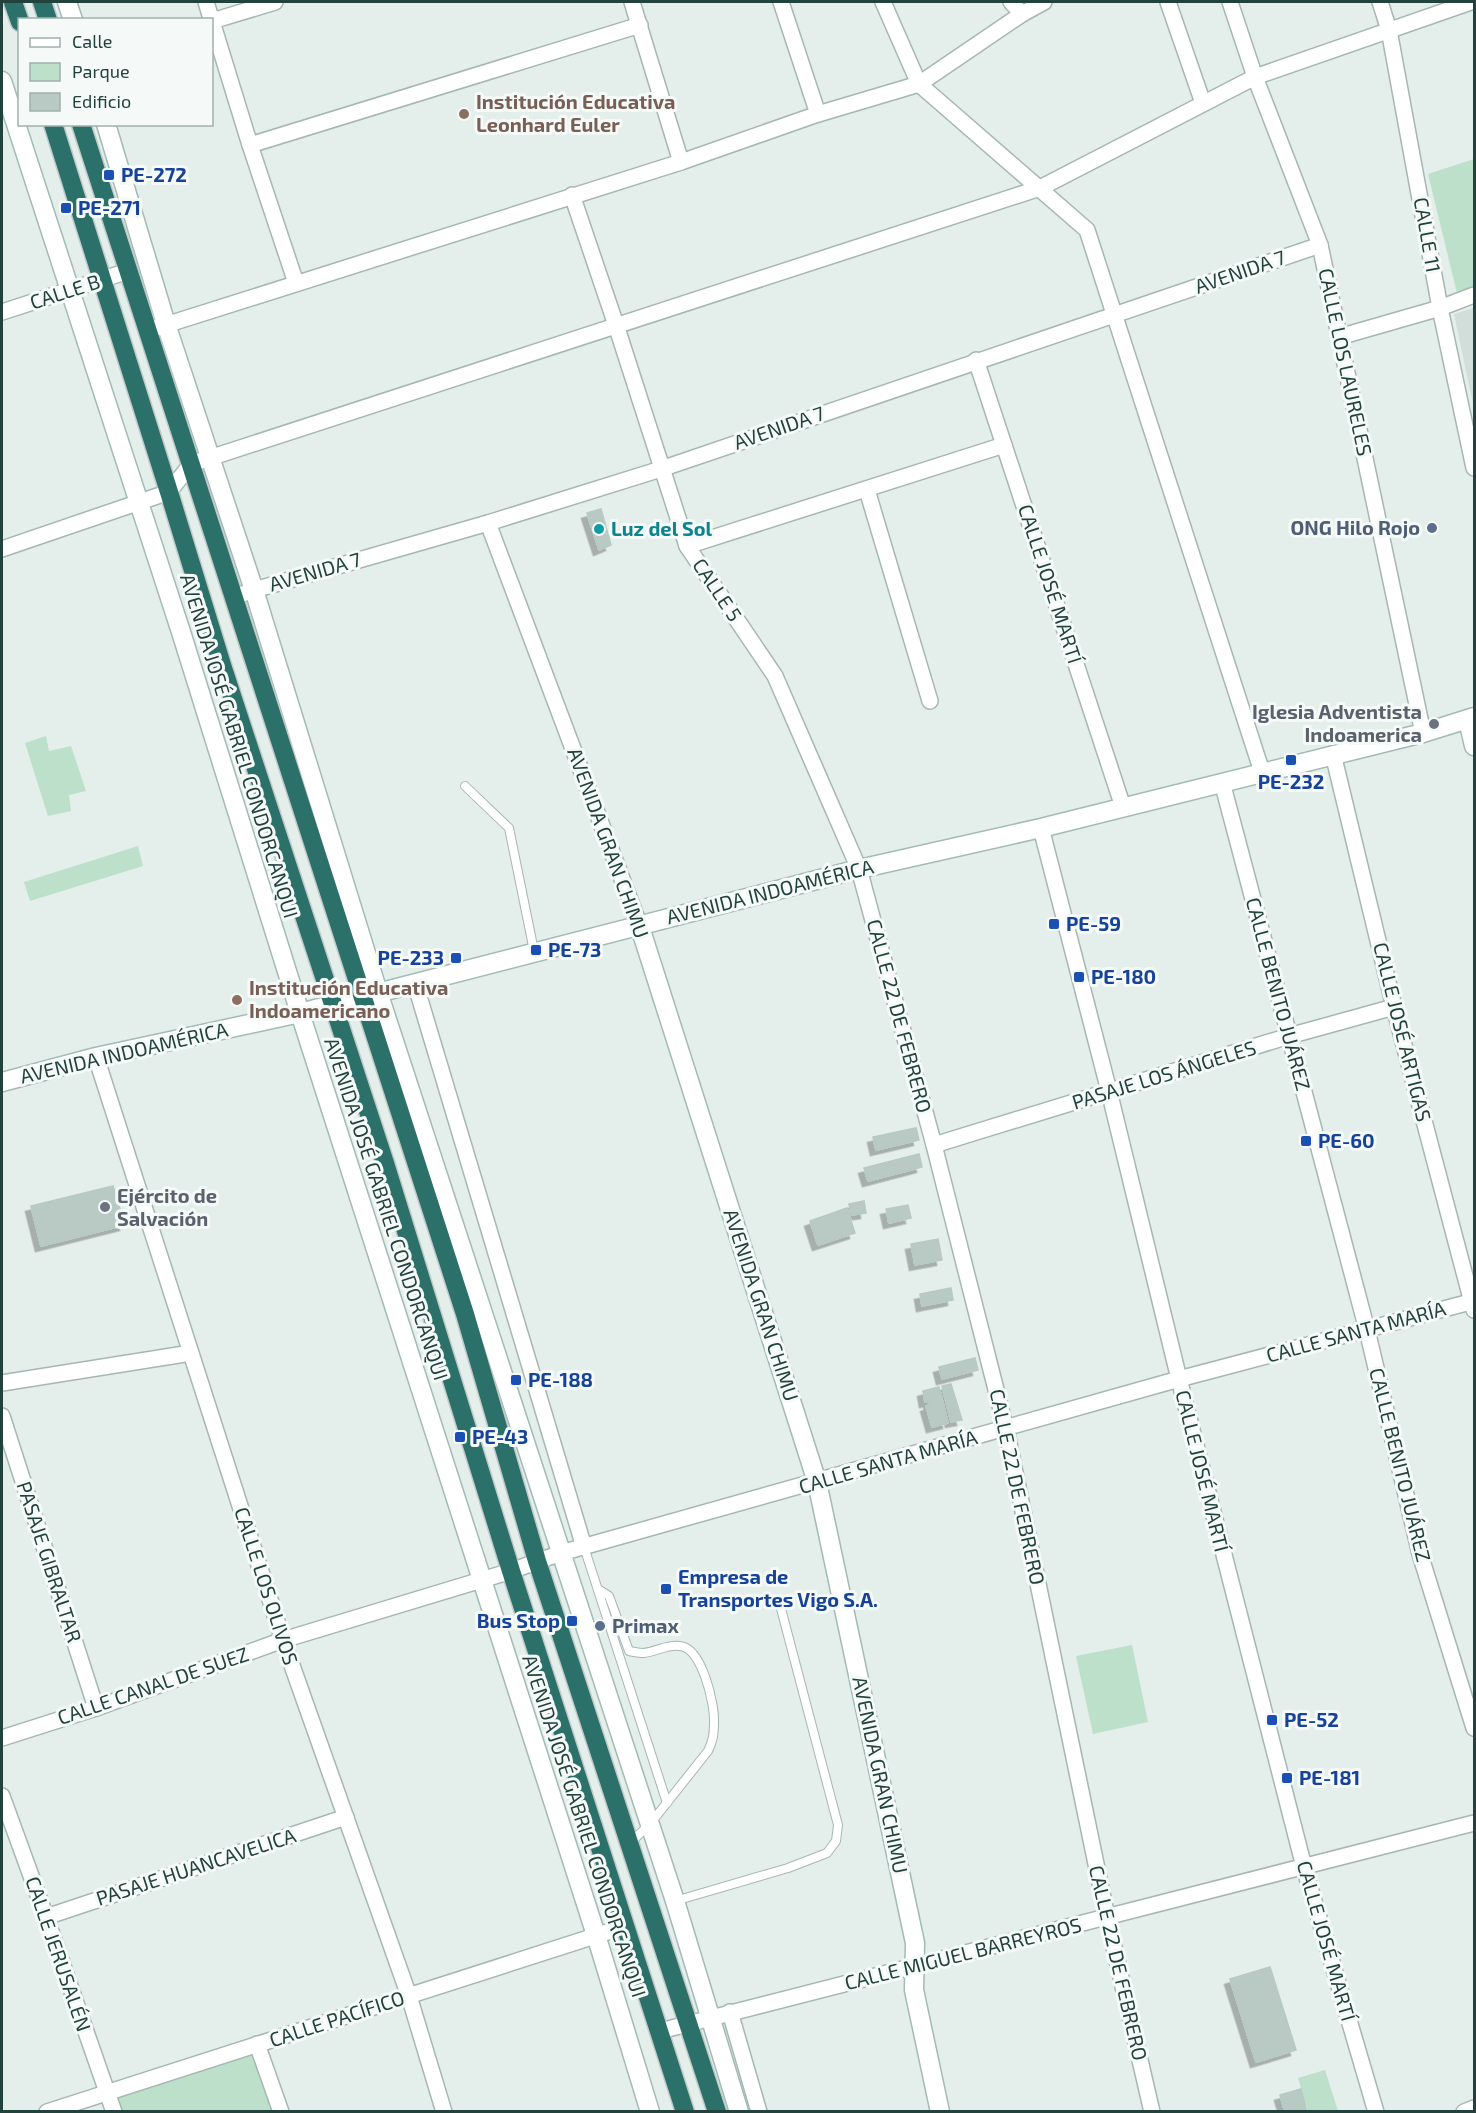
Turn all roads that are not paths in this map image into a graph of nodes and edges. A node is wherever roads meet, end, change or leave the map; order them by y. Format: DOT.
graph roads {
  1 [pos="13,2"];
  2 [pos="42,2"];
  3 [pos="68,2"];
  4 [pos="206,2"];
  5 [pos="275,2"];
  6 [pos="632,2"];
  7 [pos="780,2"];
  8 [pos="883,2"];
  9 [pos="1011,2"];
  10 [pos="1044,2"];
  11 [pos="1168,2"];
  12 [pos="1230,2"];
  13 [pos="1380,2"];
  14 [pos="1471,2"];
  15 [pos="1022,14"];
  16 [pos="19,18"];
  17 [pos="47,18"];
  18 [pos="72,18"];
  19 [pos="211,18"];
  20 [pos="213,21"];
  21 [pos="213,24"];
  22 [pos="640,25"];
  23 [pos="1389,30"];
  24 [pos="1255,77"];
  25 [pos="2,81"];
  26 [pos="919,84"];
  27 [pos="1203,104"];
  28 [pos="818,114"];
  29 [pos="54,126"];
  30 [pos="82,126"];
  31 [pos="107,126"];
  32 [pos="250,145"];
  33 [pos="681,162"];
  34 [pos="1040,188"];
  35 [pos="572,195"];
  36 [pos="1320,245"];
  37 [pos="128,271"];
  38 [pos="102,279"];
  39 [pos="296,283"];
  40 [pos="70,290"];
  41 [pos="1474,295"];
  42 [pos="1440,308"];
  43 [pos="2,312"];
  44 [pos="1116,315"];
  45 [pos="166,324"];
  46 [pos="616,325"];
  47 [pos="147,330"];
  48 [pos="1339,337"];
  49 [pos="976,360"];
  50 [pos="1004,445"];
  51 [pos="210,458"];
  52 [pos="191,464"];
  53 [pos="1474,468"];
  54 [pos="661,469"];
  55 [pos="867,490"];
  56 [pos="169,492"];
  57 [pos="138,502"];
  58 [pos="488,523"];
  59 [pos="687,546"];
  60 [pos="2,549"];
  61 [pos="254,590"];
  62 [pos="234,597"];
  63 [pos="930,701"];
  64 [pos="1472,719"];
  65 [pos="1424,733"];
  66 [pos="1474,746"];
  67 [pos="1333,754"];
  68 [pos="1262,772"];
  69 [pos="1222,782"];
  70 [pos="465,786"];
  71 [pos="1123,807"];
  72 [pos="1041,828"];
  73 [pos="859,869"];
  74 [pos="639,924"];
  75 [pos="535,953"];
  76 [pos="416,983"];
  77 [pos="370,994"];
  78 [pos="332,1004"];
  79 [pos="1394,1007"];
  80 [pos="300,1013"];
  81 [pos="1289,1036"];
  82 [pos="96,1057"];
  83 [pos="2,1082"];
  84 [pos="1109,1091"];
  85 [pos="934,1145"];
  86 [pos="1473,1304"];
  87 [pos="1367,1330"];
  88 [pos="191,1353"];
  89 [pos="1179,1379"];
  90 [pos="2,1383"];
  91 [pos="2,1416"];
  92 [pos="1006,1429"];
  93 [pos="817,1482"];
  94 [pos="584,1547"];
  95 [pos="561,1553"];
  96 [pos="537,1561"];
  97 [pos="511,1571"];
  98 [pos="482,1580"];
  99 [pos="598,1589"];
  100 [pos="779,1601"];
  101 [pos="283,1640"];
  102 [pos="96,1708"];
  103 [pos="1474,1728"];
  104 [pos="2,1738"];
  105 [pos="2,1796"];
  106 [pos="667,1803"];
  107 [pos="346,1817"];
  108 [pos="1474,1823"];
  109 [pos="650,1824"];
  110 [pos="629,1844"];
  111 [pos="1304,1867"];
  112 [pos="675,1900"];
  113 [pos="46,1917"];
  114 [pos="1107,1917"];
  115 [pos="626,1926"];
  116 [pos="597,1935"];
  117 [pos="915,1966"];
  118 [pos="409,1996"];
  119 [pos="730,2012"];
  120 [pos="710,2017"];
  121 [pos="688,2024"];
  122 [pos="660,2031"];
  123 [pos="257,2044"];
  124 [pos="106,2092"];
  125 [pos="1474,2108"];
  126 [pos="48,2112"];
  127 [pos="114,2112"];
  128 [pos="281,2112"];
  129 [pos="444,2112"];
  130 [pos="650,2112"];
  131 [pos="685,2112"];
  132 [pos="717,2112"];
  133 [pos="740,2112"];
  134 [pos="759,2112"];
  135 [pos="940,2112"];
  136 [pos="1152,2112"];
  137 [pos="1376,2112"];
  138 [pos="1464,2112"];
  1 -- 16 [label="highway"];
  2 -- 17 [label="highway"];
  3 -- 18 [label="street"];
  4 -- 19 [label="street"];
  5 -- 20 [label="street"];
  6 -- 22 [label="street"];
  7 -- 28 [label="street"];
  8 -- 26 [label="street"];
  9 -- 15 [label="street"];
  10 -- 15 [label="street"];
  11 -- 27 [label="street"];
  12 -- 24 [label="street, CALLE LOS LAURELES"];
  13 -- 23 [label="street, CALLE 11"];
  14 -- 23 [label="street"];
  15 -- 26 [label="street"];
  21 -- 32 [label="street"];
  22 -- 32 [label="street"];
  22 -- 33 [label="street"];
  23 -- 24 [label="street"];
  23 -- 42 [label="street, CALLE 11"];
  24 -- 27 [label="street"];
  24 -- 36 [label="street, CALLE LOS LAURELES"];
  25 -- 40 [label="street, AVENIDA JOSÉ GABRIEL CONDORCANQUI"];
  26 -- 28 [label="street"];
  26 -- 34 [label="street"];
  27 -- 34 [label="street"];
  28 -- 33 [label="street"];
  29 -- 38 [label="highway, AVENIDA JOSÉ GABRIEL CONDORCANQUI"];
  30 -- 37 [label="highway, AVENIDA JOSÉ GABRIEL CONDORCANQUI"];
  31 -- 45 [label="street, AVENIDA JOSÉ GABRIEL CONDORCANQUI"];
  32 -- 39 [label="street"];
  33 -- 35 [label="street"];
  34 -- 44 [label="street"];
  34 -- 46 [label="street"];
  35 -- 39 [label="street"];
  35 -- 46 [label="street, CALLE 5"];
  36 -- 44 [label="street, AVENIDA 7"];
  36 -- 48 [label="street, CALLE LOS LAURELES"];
  37 -- 38 [label="street, CALLE B"];
  37 -- 47 [label="highway, AVENIDA JOSÉ GABRIEL CONDORCANQUI"];
  38 -- 40 [label="street, CALLE B"];
  38 -- 56 [label="highway, AVENIDA JOSÉ GABRIEL CONDORCANQUI"];
  39 -- 45 [label="street"];
  40 -- 43 [label="street, CALLE B"];
  40 -- 57 [label="street, AVENIDA JOSÉ GABRIEL CONDORCANQUI"];
  41 -- 42 [label="street"];
  42 -- 48 [label="street"];
  42 -- 53 [label="street, CALLE 11"];
  44 -- 49 [label="street, AVENIDA 7"];
  44 -- 68 [label="street"];
  45 -- 47 [label="street"];
  45 -- 51 [label="street, AVENIDA JOSÉ GABRIEL CONDORCANQUI"];
  46 -- 51 [label="street"];
  46 -- 54 [label="street, CALLE 5"];
  47 -- 52 [label="highway, AVENIDA JOSÉ GABRIEL CONDORCANQUI"];
  48 -- 65 [label="street, CALLE LOS LAURELES"];
  49 -- 50 [label="street, CALLE JOSÉ MARTÍ"];
  49 -- 54 [label="street, AVENIDA 7"];
  50 -- 55 [label="street"];
  50 -- 71 [label="street, CALLE JOSÉ MARTÍ"];
  51 -- 52 [label="street"];
  51 -- 61 [label="street, AVENIDA JOSÉ GABRIEL CONDORCANQUI"];
  52 -- 56 [label="street"];
  52 -- 62 [label="highway, AVENIDA JOSÉ GABRIEL CONDORCANQUI"];
  54 -- 58 [label="street, AVENIDA 7"];
  54 -- 59 [label="street, CALLE 5"];
  55 -- 59 [label="street"];
  55 -- 63 [label="street"];
  56 -- 57 [label="street"];
  56 -- 78 [label="highway, AVENIDA JOSÉ GABRIEL CONDORCANQUI"];
  57 -- 60 [label="street"];
  57 -- 80 [label="street, AVENIDA JOSÉ GABRIEL CONDORCANQUI"];
  58 -- 61 [label="street, AVENIDA 7"];
  58 -- 74 [label="street, AVENIDA GRAN CHIMU"];
  59 -- 73 [label="street, CALLE 5"];
  61 -- 62 [label="street, AVENIDA 7"];
  61 -- 77 [label="street, AVENIDA JOSÉ GABRIEL CONDORCANQUI"];
  62 -- 77 [label="highway, AVENIDA JOSÉ GABRIEL CONDORCANQUI"];
  64 -- 65 [label="street, AVENIDA INDOAMÉRICA"];
  64 -- 66 [label="street"];
  65 -- 67 [label="street, AVENIDA INDOAMÉRICA"];
  67 -- 68 [label="street, AVENIDA INDOAMÉRICA"];
  67 -- 79 [label="street, CALLE JOSÉ ARTIGAS"];
  68 -- 69 [label="street, AVENIDA INDOAMÉRICA"];
  69 -- 71 [label="street, AVENIDA INDOAMÉRICA"];
  69 -- 81 [label="street, CALLE BENITO JUÁREZ"];
  70 -- 75 [label="lane"];
  71 -- 72 [label="street, AVENIDA INDOAMÉRICA"];
  72 -- 73 [label="street, AVENIDA INDOAMÉRICA"];
  72 -- 84 [label="street, CALLE JOSÉ MARTÍ"];
  73 -- 74 [label="street, AVENIDA INDOAMÉRICA"];
  73 -- 85 [label="street, CALLE 22 DE FEBRERO"];
  74 -- 75 [label="street, AVENIDA INDOAMÉRICA"];
  74 -- 93 [label="street, AVENIDA GRAN CHIMU"];
  75 -- 76 [label="street, AVENIDA INDOAMÉRICA"];
  76 -- 77 [label="street, AVENIDA INDOAMÉRICA"];
  76 -- 94 [label="street"];
  77 -- 78 [label="street, AVENIDA INDOAMÉRICA"];
  77 -- 95 [label="street, AVENIDA JOSÉ GABRIEL CONDORCANQUI"];
  77 -- 96 [label="highway, AVENIDA JOSÉ GABRIEL CONDORCANQUI"];
  78 -- 80 [label="street, AVENIDA INDOAMÉRICA"];
  78 -- 97 [label="highway, AVENIDA JOSÉ GABRIEL CONDORCANQUI"];
  79 -- 81 [label="street, PASAJE LOS ÁNGELES"];
  79 -- 86 [label="street, CALLE JOSÉ ARTIGAS"];
  80 -- 82 [label="street, AVENIDA INDOAMÉRICA"];
  80 -- 98 [label="street, AVENIDA JOSÉ GABRIEL CONDORCANQUI"];
  81 -- 84 [label="street, PASAJE LOS ÁNGELES"];
  81 -- 87 [label="street, CALLE BENITO JUÁREZ"];
  82 -- 83 [label="street, AVENIDA INDOAMÉRICA"];
  82 -- 88 [label="street, CALLE LOS OLIVOS"];
  84 -- 85 [label="street, PASAJE LOS ÁNGELES"];
  84 -- 89 [label="street, CALLE JOSÉ MARTÍ"];
  85 -- 92 [label="street, CALLE 22 DE FEBRERO"];
  86 -- 87 [label="street, CALLE SANTA MARÍA"];
  87 -- 89 [label="street, CALLE SANTA MARÍA"];
  87 -- 103 [label="street, CALLE BENITO JUÁREZ"];
  88 -- 90 [label="street"];
  88 -- 101 [label="street, CALLE LOS OLIVOS"];
  89 -- 92 [label="street, CALLE SANTA MARÍA"];
  89 -- 111 [label="street, CALLE JOSÉ MARTÍ"];
  91 -- 102 [label="street, PASAJE GIBRALTAR"];
  92 -- 93 [label="street, CALLE SANTA MARÍA"];
  92 -- 114 [label="street, CALLE 22 DE FEBRERO"];
  93 -- 94 [label="street, CALLE SANTA MARÍA"];
  93 -- 117 [label="street, AVENIDA GRAN CHIMU"];
  94 -- 95 [label="street, CALLE SANTA MARÍA"];
  94 -- 99 [label="lane"];
  95 -- 96 [label="street, CALLE SANTA MARÍA"];
  95 -- 109 [label="street, AVENIDA JOSÉ GABRIEL CONDORCANQUI"];
  96 -- 97 [label="street, CALLE SANTA MARÍA"];
  96 -- 110 [label="highway, AVENIDA JOSÉ GABRIEL CONDORCANQUI"];
  97 -- 98 [label="street, CALLE CANAL DE SUEZ"];
  97 -- 115 [label="highway, AVENIDA JOSÉ GABRIEL CONDORCANQUI"];
  98 -- 101 [label="street, CALLE CANAL DE SUEZ"];
  98 -- 116 [label="street, AVENIDA JOSÉ GABRIEL CONDORCANQUI"];
  99 -- 106 [label="lane"];
  99 -- 106 [label="lane"];
  100 -- 112 [label="lane"];
  101 -- 102 [label="street, CALLE CANAL DE SUEZ"];
  101 -- 107 [label="street, CALLE LOS OLIVOS"];
  102 -- 104 [label="street, CALLE CANAL DE SUEZ"];
  105 -- 113 [label="street, CALLE JERUSALÉN"];
  106 -- 109 [label="lane"];
  107 -- 113 [label="street, PASAJE HUANCAVELICA"];
  107 -- 118 [label="street, CALLE LOS OLIVOS"];
  108 -- 111 [label="street, CALLE MIGUEL BARREYROS"];
  109 -- 110 [label="lane"];
  109 -- 112 [label="street, AVENIDA JOSÉ GABRIEL CONDORCANQUI"];
  110 -- 121 [label="highway, AVENIDA JOSÉ GABRIEL CONDORCANQUI"];
  111 -- 114 [label="street, CALLE MIGUEL BARREYROS"];
  111 -- 137 [label="street, CALLE JOSÉ MARTÍ"];
  112 -- 120 [label="street, AVENIDA JOSÉ GABRIEL CONDORCANQUI"];
  113 -- 124 [label="street, CALLE JERUSALÉN"];
  114 -- 117 [label="street, CALLE MIGUEL BARREYROS"];
  114 -- 136 [label="street, CALLE 22 DE FEBRERO"];
  115 -- 116 [label="street, CALLE PACÍFICO"];
  115 -- 122 [label="highway, AVENIDA JOSÉ GABRIEL CONDORCANQUI"];
  116 -- 118 [label="street, CALLE PACÍFICO"];
  116 -- 130 [label="street, AVENIDA JOSÉ GABRIEL CONDORCANQUI"];
  117 -- 119 [label="street, CALLE MIGUEL BARREYROS"];
  117 -- 135 [label="street, AVENIDA GRAN CHIMU"];
  118 -- 123 [label="street, CALLE PACÍFICO"];
  118 -- 129 [label="street, CALLE LOS OLIVOS"];
  119 -- 120 [label="street, CALLE MIGUEL BARREYROS"];
  119 -- 134 [label="street"];
  120 -- 121 [label="street, CALLE MIGUEL BARREYROS"];
  120 -- 133 [label="street, AVENIDA JOSÉ GABRIEL CONDORCANQUI"];
  121 -- 122 [label="street, CALLE MIGUEL BARREYROS"];
  121 -- 132 [label="highway, AVENIDA JOSÉ GABRIEL CONDORCANQUI"];
  122 -- 131 [label="highway, AVENIDA JOSÉ GABRIEL CONDORCANQUI"];
  123 -- 124 [label="street, CALLE PACÍFICO"];
  123 -- 128 [label="street"];
  124 -- 126 [label="street, CALLE PACÍFICO"];
  124 -- 127 [label="street, CALLE JERUSALÉN"];
  125 -- 138 [label="street"];
}
